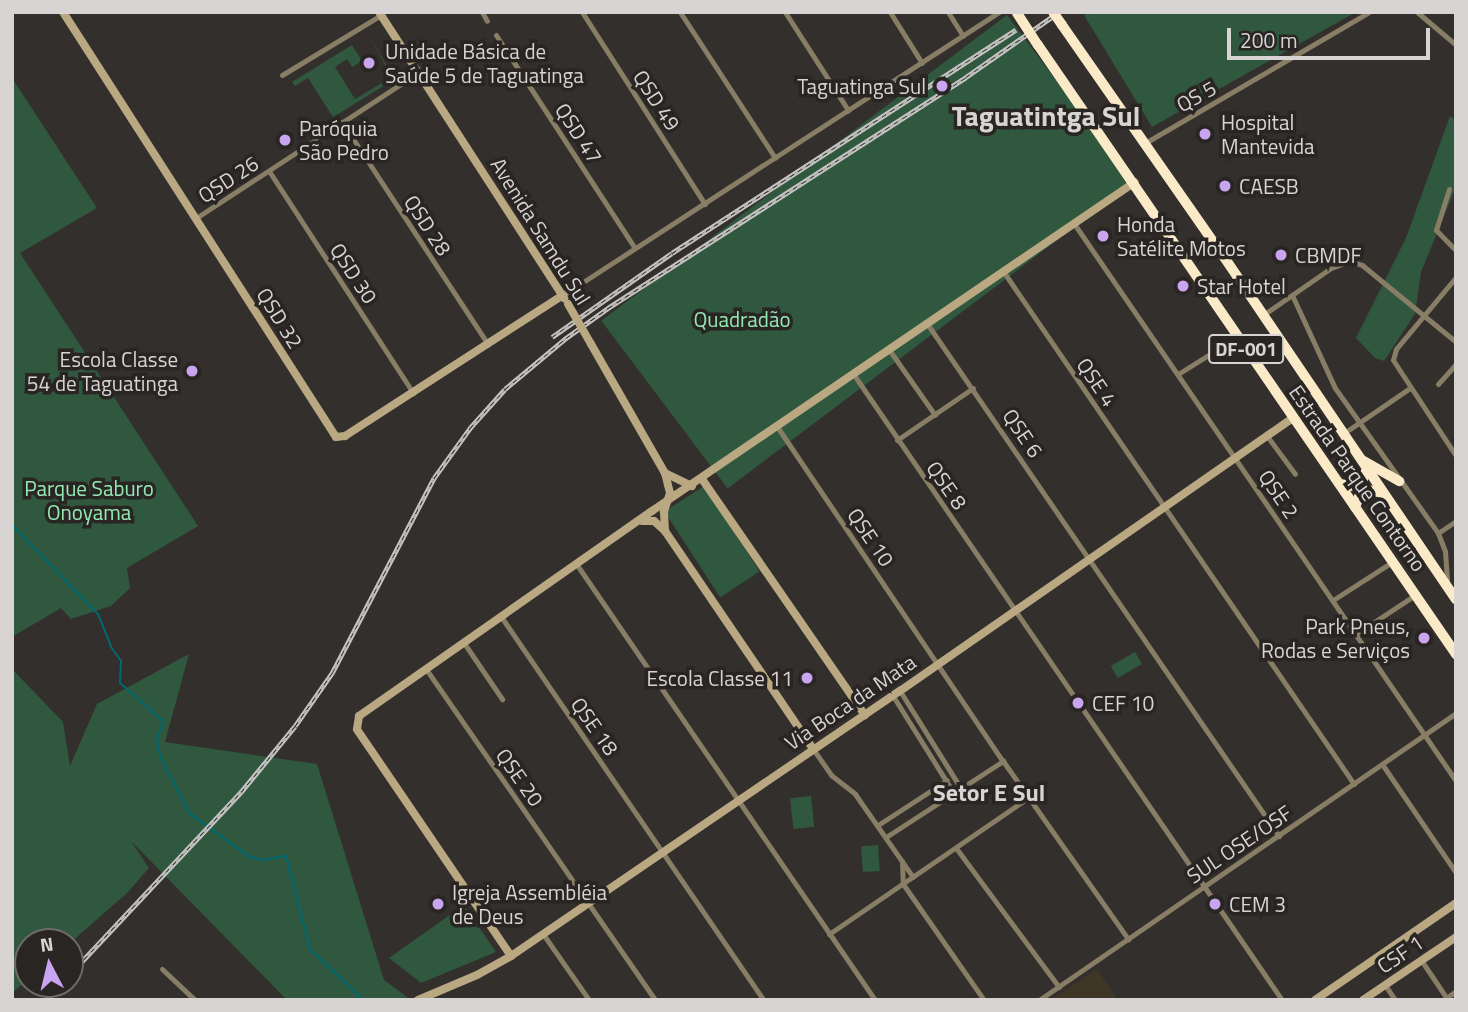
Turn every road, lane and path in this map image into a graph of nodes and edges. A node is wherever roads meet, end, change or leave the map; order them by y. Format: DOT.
graph roads {
  1 [pos="63,12"];
  2 [pos="482,12"];
  3 [pos="582,12"];
  4 [pos="680,12"];
  5 [pos="785,12"];
  6 [pos="890,12"];
  7 [pos="948,12"];
  8 [pos="999,12"];
  9 [pos="1053,12"];
  10 [pos="1369,12"];
  11 [pos="1418,12"];
  12 [pos="380,13"];
  13 [pos="1016,13"];
  14 [pos="487,21"];
  15 [pos="496,35"];
  16 [pos="963,36"];
  17 [pos="1456,45"];
  18 [pos="922,63"];
  19 [pos="418,73"];
  20 [pos="282,75"];
  21 [pos="848,110"];
  22 [pos="342,122"];
  23 [pos="1145,143"];
  24 [pos="775,158"];
  25 [pos="269,171"];
  26 [pos="1135,183"];
  27 [pos="1449,189"];
  28 [pos="705,204"];
  29 [pos="196,218"];
  30 [pos="1075,225"];
  31 [pos="635,248"];
  32 [pos="1456,251"];
  33 [pos="1005,274"];
  34 [pos="1456,277"];
  35 [pos="563,295"];
  36 [pos="1292,295"];
  37 [pos="1263,315"];
  38 [pos="1424,315"];
  39 [pos="928,326"];
  40 [pos="1237,337"];
  41 [pos="1456,342"];
  42 [pos="488,344"];
  43 [pos="890,351"];
  44 [pos="1456,364"];
  45 [pos="1178,374"];
  46 [pos="854,375"];
  47 [pos="1438,384"];
  48 [pos="973,388"];
  49 [pos="1410,388"];
  50 [pos="413,393"];
  51 [pos="935,415"];
  52 [pos="1293,418"];
  53 [pos="1359,424"];
  54 [pos="778,428"];
  55 [pos="1344,433"];
  56 [pos="1268,436"];
  57 [pos="897,440"];
  58 [pos="1456,456"];
  59 [pos="1235,458"];
  60 [pos="1364,464"];
  61 [pos="665,474"];
  62 [pos="1295,474"];
  63 [pos="702,479"];
  64 [pos="1399,481"];
  65 [pos="1340,484"];
  66 [pos="692,486"];
  67 [pos="1383,493"];
  68 [pos="666,502"];
  69 [pos="1355,507"];
  70 [pos="1166,508"];
  71 [pos="639,522"];
  72 [pos="1456,522"];
  73 [pos="665,531"];
  74 [pos="1438,533"];
  75 [pos="1090,559"];
  76 [pos="1392,562"];
  77 [pos="577,565"];
  78 [pos="1448,587"];
  79 [pos="1415,594"];
  80 [pos="1456,599"];
  81 [pos="1333,600"];
  82 [pos="1015,611"];
  83 [pos="502,618"];
  84 [pos="1356,634"];
  85 [pos="464,643"];
  86 [pos="1456,654"];
  87 [pos="939,663"];
  88 [pos="426,668"];
  89 [pos="897,694"];
  90 [pos="502,699"];
  91 [pos="1456,713"];
  92 [pos="864,715"];
  93 [pos="1425,736"];
  94 [pos="813,749"];
  95 [pos="1003,761"];
  96 [pos="1382,764"];
  97 [pos="952,776"];
  98 [pos="946,780"];
  99 [pos="1456,781"];
  100 [pos="1354,784"];
  101 [pos="960,787"];
  102 [pos="953,792"];
  103 [pos="1029,797"];
  104 [pos="737,799"];
  105 [pos="878,825"];
  106 [pos="1279,836"];
  107 [pos="886,837"];
  108 [pos="957,848"];
  109 [pos="664,852"];
  110 [pos="902,861"];
  111 [pos="1456,873"];
  112 [pos="913,877"];
  113 [pos="903,884"];
  114 [pos="1204,887"];
  115 [pos="588,903"];
  116 [pos="1456,903"];
  117 [pos="543,934"];
  118 [pos="829,934"];
  119 [pos="1456,937"];
  120 [pos="1128,939"];
  121 [pos="511,956"];
  122 [pos="1421,960"];
  123 [pos="162,969"];
  124 [pos="1385,985"];
  125 [pos="1059,987"];
  126 [pos="1456,991"];
  127 [pos="1447,999"];
  128 [pos="195,1000"];
  129 [pos="418,1000"];
  130 [pos="589,1000"];
  131 [pos="655,1000"];
  132 [pos="764,1000"];
  133 [pos="874,1000"];
  134 [pos="984,1000"];
  135 [pos="1040,1000"];
  136 [pos="1282,1000"];
  137 [pos="1315,1000"];
  138 [pos="1363,1000"];
  139 [pos="1395,1000"];
  1 -- 29 [label="street, QSD 32"];
  2 -- 14 [label="street"];
  3 -- 28 [label="street, QSD 49"];
  4 -- 24 [label="street"];
  5 -- 21 [label="street"];
  6 -- 18 [label="street"];
  7 -- 16 [label="street"];
  8 -- 16 [label="street"];
  9 -- 23 [label="highway, Estrada Parque Contorno / DF-001, bridge"];
  10 -- 23 [label="street, QS 5"];
  11 -- 17 [label="street"];
  12 -- 19 [label="street, Avenida Samdu Sul"];
  12 -- 20 [label="street"];
  13 -- 26 [label="highway, Estrada Parque Contorno / DF-001, bridge"];
  15 -- 31 [label="street, QSD 47"];
  16 -- 18 [label="street"];
  18 -- 21 [label="street"];
  19 -- 22 [label="street, QSD 26"];
  19 -- 35 [label="street, Avenida Samdu Sul"];
  21 -- 24 [label="street"];
  22 -- 25 [label="street, QSD 26"];
  22 -- 42 [label="street, QSD 28"];
  23 -- 37 [label="highway, Estrada Parque Contorno / DF-001"];
  24 -- 28 [label="street"];
  25 -- 29 [label="street, QSD 26"];
  25 -- 50 [label="street, QSD 30"];
  26 -- 30 [label="street"];
  26 -- 40 [label="highway, Estrada Parque Contorno / DF-001"];
  27 -- 32 [label="street"];
  28 -- 31 [label="street"];
  29 -- 50 [label="street, QSD 32"];
  30 -- 33 [label="street"];
  30 -- 45 [label="street, QSE 2"];
  31 -- 35 [label="street"];
  33 -- 39 [label="street"];
  33 -- 70 [label="street, QSE 4"];
  34 -- 38 [label="street"];
  35 -- 42 [label="street"];
  35 -- 61 [label="street, Avenida Samdu Sul, bridge"];
  36 -- 37 [label="street"];
  36 -- 38 [label="street"];
  36 -- 53 [label="street"];
  37 -- 55 [label="highway, Estrada Parque Contorno / DF-001"];
  38 -- 41 [label="street"];
  38 -- 49 [label="street"];
  39 -- 43 [label="street"];
  39 -- 48 [label="street, QSE 6"];
  40 -- 45 [label="street"];
  40 -- 52 [label="highway, Estrada Parque Contorno / DF-001"];
  42 -- 50 [label="street"];
  43 -- 46 [label="street"];
  43 -- 51 [label="street"];
  44 -- 47 [label="street"];
  45 -- 59 [label="street, QSE 2"];
  46 -- 54 [label="street"];
  46 -- 57 [label="street, QSE 8"];
  48 -- 51 [label="street"];
  48 -- 75 [label="street, QSE 6"];
  49 -- 53 [label="street"];
  49 -- 58 [label="street"];
  51 -- 57 [label="street"];
  52 -- 56 [label="street, Via Boca da Mata"];
  52 -- 65 [label="highway, Estrada Parque Contorno / DF-001"];
  53 -- 55 [label="street"];
  53 -- 64 [label="street"];
  54 -- 63 [label="street"];
  54 -- 87 [label="street, QSE 10"];
  55 -- 60 [label="highway, Estrada Parque Contorno / DF-001"];
  56 -- 59 [label="street, Via Boca da Mata"];
  56 -- 62 [label="street"];
  57 -- 82 [label="street, QSE 8"];
  59 -- 70 [label="street, Via Boca da Mata"];
  59 -- 81 [label="street, QSE 2"];
  60 -- 64 [label="highway"];
  60 -- 65 [label="highway"];
  60 -- 67 [label="highway, Estrada Parque Contorno / DF-001"];
  61 -- 66 [label="street"];
  61 -- 68 [label="street, Avenida Samdu Sul"];
  63 -- 66 [label="street"];
  63 -- 92 [label="street"];
  64 -- 74 [label="street"];
  65 -- 69 [label="highway, Estrada Parque Contorno / DF-001"];
  66 -- 68 [label="street"];
  67 -- 69 [label="highway"];
  67 -- 78 [label="highway, Estrada Parque Contorno / DF-001"];
  68 -- 71 [label="street"];
  68 -- 73 [label="street, Avenida Samdu Sul"];
  69 -- 76 [label="highway, Estrada Parque Contorno / DF-001"];
  70 -- 75 [label="street, Via Boca da Mata"];
  70 -- 100 [label="street, QSE 4"];
  71 -- 73 [label="street"];
  71 -- 77 [label="street"];
  72 -- 74 [label="street"];
  73 -- 94 [label="street"];
  74 -- 78 [label="street"];
  75 -- 82 [label="street, Via Boca da Mata"];
  75 -- 106 [label="street, QSE 6"];
  76 -- 79 [label="highway, Estrada Parque Contorno / DF-001"];
  76 -- 81 [label="street"];
  77 -- 83 [label="street"];
  77 -- 104 [label="street"];
  78 -- 80 [label="highway, Estrada Parque Contorno / DF-001"];
  79 -- 84 [label="street"];
  79 -- 86 [label="highway, Estrada Parque Contorno / DF-001"];
  81 -- 84 [label="street, QSE 2"];
  82 -- 87 [label="street, Via Boca da Mata"];
  82 -- 114 [label="street, QSE 8"];
  83 -- 85 [label="street"];
  83 -- 109 [label="street, QSE 18"];
  84 -- 93 [label="street, QSE 2"];
  85 -- 88 [label="street"];
  85 -- 90 [label="street"];
  87 -- 89 [label="street, Via Boca da Mata"];
  87 -- 95 [label="street, QSE 10"];
  88 -- 115 [label="street, QSE 20"];
  88 -- 121 [label="street"];
  89 -- 92 [label="street, Via Boca da Mata"];
  89 -- 97 [label="street"];
  89 -- 98 [label="street"];
  91 -- 93 [label="street, SUL OSE/OSF"];
  92 -- 94 [label="street, Via Boca da Mata"];
  93 -- 96 [label="street, SUL OSE/OSF"];
  93 -- 99 [label="street, QSE 2"];
  94 -- 104 [label="street, Via Boca da Mata"];
  94 -- 105 [label="street"];
  95 -- 101 [label="street"];
  95 -- 103 [label="street, QSE 10"];
  96 -- 100 [label="street, SUL OSE/OSF"];
  96 -- 111 [label="street"];
  97 -- 98 [label="street"];
  97 -- 101 [label="street"];
  98 -- 102 [label="street"];
  98 -- 105 [label="street"];
  100 -- 106 [label="street, SUL OSE/OSF"];
  101 -- 102 [label="street"];
  102 -- 107 [label="street"];
  103 -- 108 [label="street"];
  103 -- 120 [label="street, QSE 10"];
  104 -- 109 [label="street, Via Boca da Mata"];
  104 -- 118 [label="street"];
  105 -- 107 [label="street"];
  106 -- 114 [label="street, SUL OSE/OSF"];
  107 -- 110 [label="street"];
  108 -- 112 [label="street"];
  108 -- 125 [label="street"];
  109 -- 115 [label="street, Via Boca da Mata"];
  109 -- 132 [label="street, QSE 18"];
  110 -- 112 [label="street"];
  110 -- 113 [label="street"];
  112 -- 113 [label="street"];
  113 -- 118 [label="street"];
  113 -- 134 [label="street"];
  114 -- 120 [label="street, SUL OSE/OSF"];
  114 -- 136 [label="street, QSE 8"];
  115 -- 117 [label="street, Via Boca da Mata"];
  115 -- 131 [label="street, QSE 20"];
  116 -- 137 [label="street"];
  117 -- 121 [label="street, Via Boca da Mata"];
  117 -- 130 [label="street"];
  118 -- 133 [label="street"];
  119 -- 122 [label="street, CSF 1"];
  120 -- 125 [label="street, SUL OSE/OSF"];
  121 -- 129 [label="street, Via Boca da Mata"];
  122 -- 124 [label="street, CSF 1"];
  122 -- 127 [label="street"];
  123 -- 128 [label="street"];
  124 -- 138 [label="street, CSF 1"];
  124 -- 139 [label="street"];
  125 -- 135 [label="street, SUL OSE/OSF"];
  126 -- 127 [label="street"];
}
